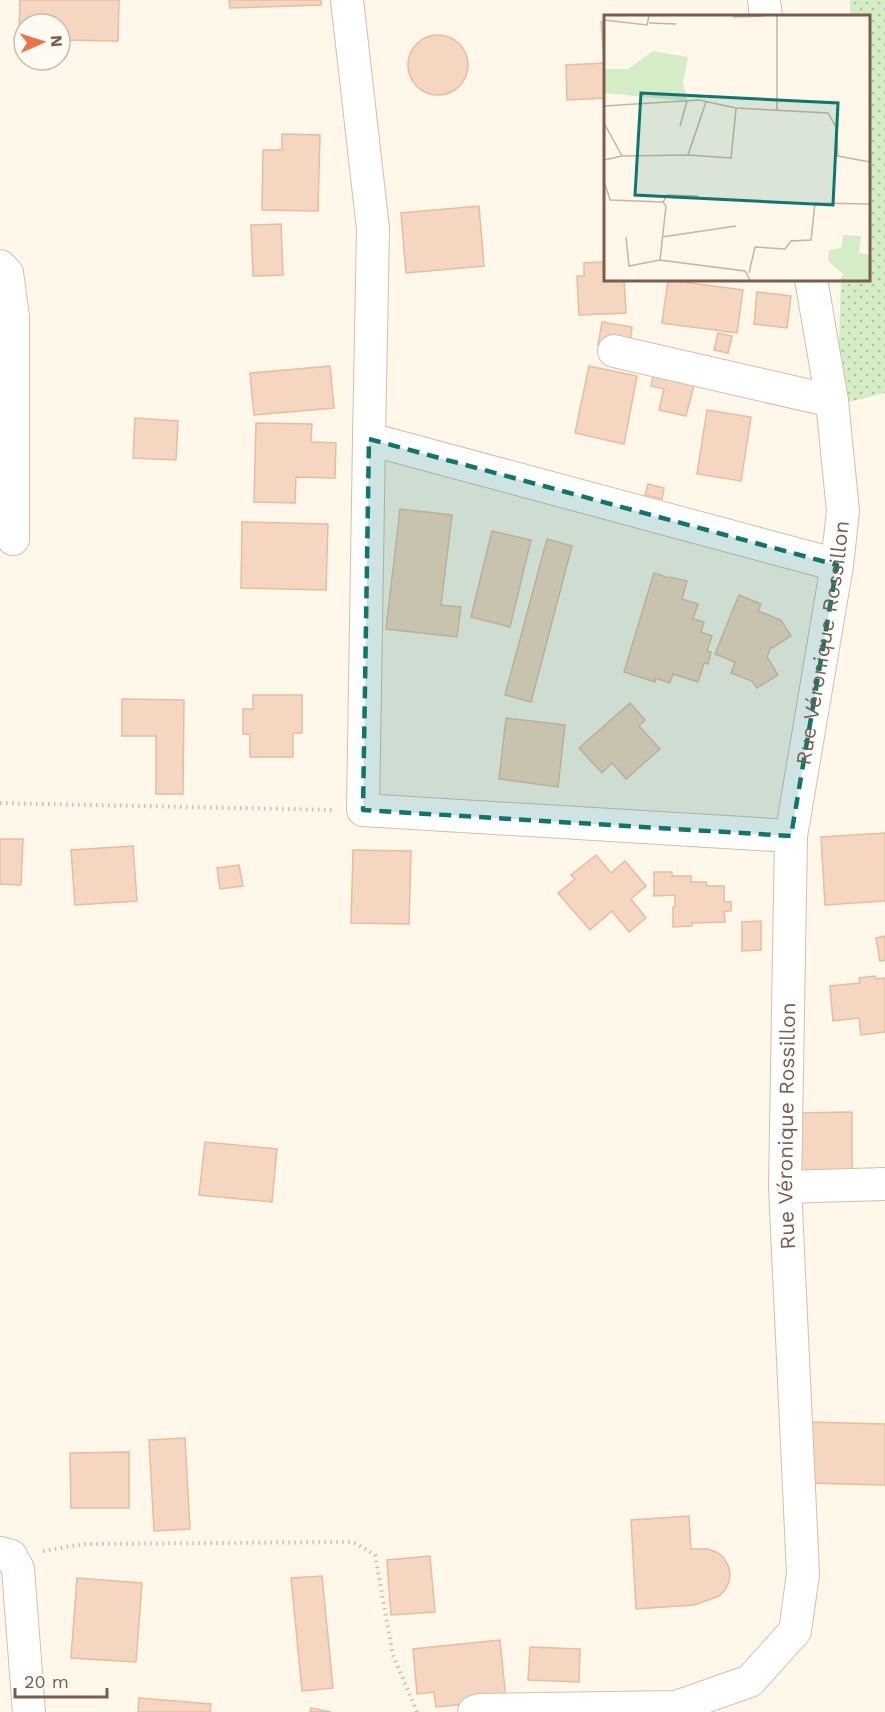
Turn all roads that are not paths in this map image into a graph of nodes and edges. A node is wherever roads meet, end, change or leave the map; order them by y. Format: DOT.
graph roads {
  1 [pos="347,0"];
  2 [pos="764,0"];
  3 [pos="766,15"];
  4 [pos="0,266"];
  5 [pos="811,280"];
  6 [pos="614,351"];
  7 [pos="832,401"];
  8 [pos="369,439"];
  9 [pos="14,539"];
  10 [pos="837,565"];
  11 [pos="791,836"];
  12 [pos="885,1184"];
  13 [pos="785,1187"];
  14 [pos="6,1555"];
  15 [pos="29,1712"];
  16 [pos="474,1712"];
  1 -- 8 [label="street"];
  2 -- 3 [label="street"];
  4 -- 9 [label="street"];
  5 -- 7 [label="street, Rue Véronique Rossillon"];
  6 -- 7 [label="street"];
  7 -- 10 [label="street, Rue Véronique Rossillon"];
  8 -- 10 [label="street"];
  8 -- 11 [label="street"];
  10 -- 11 [label="street, Rue Véronique Rossillon"];
  11 -- 13 [label="street, Rue Véronique Rossillon"];
  12 -- 13 [label="street"];
  13 -- 16 [label="street, Rue Véronique Rossillon"];
  14 -- 15 [label="street"];
}
